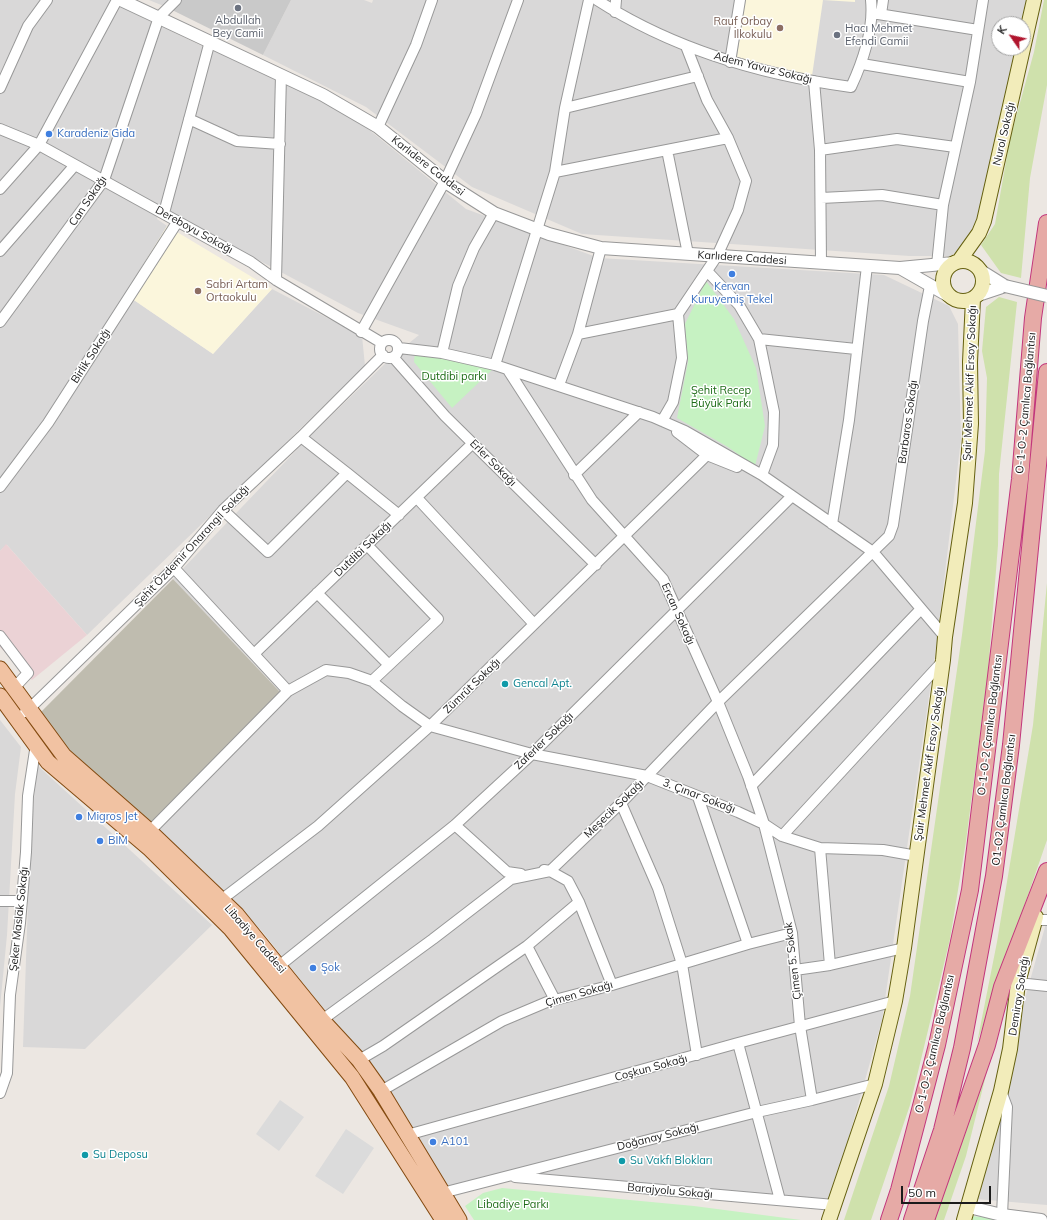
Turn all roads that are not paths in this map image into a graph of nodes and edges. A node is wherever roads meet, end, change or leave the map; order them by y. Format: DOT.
graph roads {
  1 [pos="46,0"];
  2 [pos="117,0"];
  3 [pos="121,0"];
  4 [pos="176,0"];
  5 [pos="432,0"];
  6 [pos="518,0"];
  7 [pos="589,0"];
  8 [pos="597,0"];
  9 [pos="616,0"];
  10 [pos="740,0"];
  11 [pos="871,0"];
  12 [pos="883,0"];
  13 [pos="983,0"];
  14 [pos="1034,0"];
  15 [pos="615,12"];
  16 [pos="876,13"];
  17 [pos="159,17"];
  18 [pos="978,30"];
  19 [pos="210,41"];
  20 [pos="686,46"];
  21 [pos="730,62"];
  22 [pos="862,64"];
  23 [pos="281,75"];
  24 [pos="698,76"];
  25 [pos="814,81"];
  26 [pos="970,82"];
  27 [pos="0,88"];
  28 [pos="565,108"];
  29 [pos="189,119"];
  30 [pos="378,126"];
  31 [pos="0,129"];
  32 [pos="728,138"];
  33 [pos="280,144"];
  34 [pos="39,145"];
  35 [pos="955,148"];
  36 [pos="667,150"];
  37 [pos="820,150"];
  38 [pos="75,165"];
  39 [pos="555,172"];
  40 [pos="104,180"];
  41 [pos="445,181"];
  42 [pos="0,189"];
  43 [pos="821,198"];
  44 [pos="943,205"];
  45 [pos="164,213"];
  46 [pos="494,213"];
  47 [pos="178,221"];
  48 [pos="1047,222"];
  49 [pos="537,228"];
  50 [pos="601,248"];
  51 [pos="0,251"];
  52 [pos="688,254"];
  53 [pos="717,256"];
  54 [pos="956,262"];
  55 [pos="820,263"];
  56 [pos="937,265"];
  57 [pos="867,266"];
  58 [pos="900,268"];
  59 [pos="707,271"];
  60 [pos="981,271"];
  61 [pos="276,280"];
  62 [pos="930,286"];
  63 [pos="1005,286"];
  64 [pos="1047,296"];
  65 [pos="975,297"];
  66 [pos="952,298"];
  67 [pos="678,314"];
  68 [pos="0,322"];
  69 [pos="361,332"];
  70 [pos="578,334"];
  71 [pos="759,339"];
  72 [pos="382,343"];
  73 [pos="856,349"];
  74 [pos="396,353"];
  75 [pos="442,353"];
  76 [pos="383,355"];
  77 [pos="970,362"];
  78 [pos="495,366"];
  79 [pos="508,370"];
  80 [pos="1047,372"];
  81 [pos="559,385"];
  82 [pos="639,412"];
  83 [pos="662,421"];
  84 [pos="301,437"];
  85 [pos="473,443"];
  86 [pos="707,456"];
  87 [pos="347,473"];
  88 [pos="574,475"];
  89 [pos="762,475"];
  90 [pos="0,487"];
  91 [pos="792,496"];
  92 [pos="417,498"];
  93 [pos="223,510"];
  94 [pos="399,515"];
  95 [pos="832,524"];
  96 [pos="625,536"];
  97 [pos="367,545"];
  98 [pos="873,552"];
  99 [pos="596,565"];
  100 [pos="174,568"];
  101 [pos="317,593"];
  102 [pos="676,610"];
  103 [pos="920,610"];
  104 [pos="534,624"];
  105 [pos="0,636"];
  106 [pos="945,637"];
  107 [pos="254,654"];
  108 [pos="943,660"];
  109 [pos="389,665"];
  110 [pos="0,669"];
  111 [pos="372,681"];
  112 [pos="14,688"];
  113 [pos="288,690"];
  114 [pos="0,696"];
  115 [pos="718,702"];
  116 [pos="29,709"];
  117 [pos="15,716"];
  118 [pos="430,726"];
  119 [pos="36,744"];
  120 [pos="532,754"];
  121 [pos="647,776"];
  122 [pos="751,786"];
  123 [pos="698,797"];
  124 [pos="621,803"];
  125 [pos="764,824"];
  126 [pos="455,825"];
  127 [pos="150,832"];
  128 [pos="782,836"];
  129 [pos="148,848"];
  130 [pos="820,848"];
  131 [pos="917,856"];
  132 [pos="550,871"];
  133 [pos="1047,871"];
  134 [pos="1047,879"];
  135 [pos="221,900"];
  136 [pos="0,901"];
  137 [pos="22,901"];
  138 [pos="579,902"];
  139 [pos="1041,920"];
  140 [pos="792,933"];
  141 [pos="748,944"];
  142 [pos="527,946"];
  143 [pos="904,948"];
  144 [pos="682,964"];
  145 [pos="830,965"];
  146 [pos="279,966"];
  147 [pos="795,970"];
  148 [pos="1018,983"];
  149 [pos="612,985"];
  150 [pos="1047,986"];
  151 [pos="556,1000"];
  152 [pos="895,1001"];
  153 [pos="322,1020"];
  154 [pos="800,1026"];
  155 [pos="738,1043"];
  156 [pos="697,1055"];
  157 [pos="359,1060"];
  158 [pos="875,1084"];
  159 [pos="1001,1090"];
  160 [pos="381,1091"];
  161 [pos="0,1094"];
  162 [pos="812,1100"];
  163 [pos="757,1112"];
  164 [pos="407,1135"];
  165 [pos="507,1176"];
  166 [pos="442,1193"];
  167 [pos="780,1200"];
  168 [pos="834,1205"];
  169 [pos="966,1214"];
  170 [pos="1002,1215"];
  171 [pos="443,1220"];
  172 [pos="458,1220"];
  173 [pos="829,1220"];
  174 [pos="889,1220"];
  175 [pos="912,1220"];
  176 [pos="926,1220"];
  177 [pos="1041,1220"];
  1 -- 27 [label="street"];
  2 -- 34 [label="street"];
  3 -- 17 [label="street, Karlıdere Caddesi"];
  4 -- 17 [label="street"];
  5 -- 30 [label="street"];
  6 -- 41 [label="street"];
  7 -- 28 [label="street"];
  8 -- 15 [label="street, Adem Yavuz Sokağı"];
  9 -- 15 [label="street"];
  10 -- 21 [label="street"];
  11 -- 16 [label="street, Adem Yavuz Sokağı"];
  12 -- 16 [label="street, Adem Yavuz Sokağı"];
  13 -- 18 [label="street"];
  14 -- 54 [label="main road, Nurol Sokağı"];
  15 -- 20 [label="street, Adem Yavuz Sokağı"];
  16 -- 18 [label="street"];
  16 -- 22 [label="street, Adem Yavuz Sokağı"];
  17 -- 19 [label="street, Karlıdere Caddesi"];
  17 -- 40 [label="street, Can Sokağı"];
  18 -- 26 [label="street"];
  19 -- 23 [label="street, Karlıdere Caddesi"];
  19 -- 29 [label="street"];
  20 -- 21 [label="street, Adem Yavuz Sokağı"];
  20 -- 24 [label="street"];
  21 -- 25 [label="street, Adem Yavuz Sokağı"];
  22 -- 25 [label="street, Adem Yavuz Sokağı"];
  22 -- 26 [label="street"];
  23 -- 30 [label="street, Karlıdere Caddesi"];
  23 -- 33 [label="street"];
  24 -- 28 [label="street"];
  24 -- 32 [label="street"];
  25 -- 37 [label="street"];
  26 -- 35 [label="street"];
  28 -- 39 [label="street"];
  29 -- 33 [label="street"];
  29 -- 45 [label="street"];
  30 -- 41 [label="street, Karlıdere Caddesi"];
  31 -- 34 [label="street, Dereboyu Sokağı"];
  32 -- 36 [label="street"];
  32 -- 53 [label="street"];
  33 -- 61 [label="street"];
  34 -- 38 [label="street, Dereboyu Sokağı"];
  34 -- 42 [label="street"];
  35 -- 37 [label="street"];
  35 -- 44 [label="street"];
  36 -- 39 [label="street"];
  36 -- 52 [label="street"];
  37 -- 43 [label="street"];
  38 -- 40 [label="street, Dereboyu Sokağı"];
  38 -- 51 [label="street"];
  39 -- 49 [label="street"];
  40 -- 45 [label="street, Dereboyu Sokağı"];
  40 -- 68 [label="street, Can Sokağı"];
  41 -- 46 [label="street, Karlıdere Caddesi"];
  41 -- 69 [label="street"];
  43 -- 44 [label="street"];
  43 -- 55 [label="street"];
  44 -- 56 [label="street"];
  45 -- 47 [label="street, Dereboyu Sokağı"];
  46 -- 49 [label="street, Karlıdere Caddesi"];
  46 -- 75 [label="street"];
  47 -- 61 [label="street, Dereboyu Sokağı"];
  47 -- 90 [label="street, Birlik Sokağı"];
  48 -- 174 [label="highway, O-1-O-2 Çamlıca Bağlantısı"];
  49 -- 50 [label="street, Karlıdere Caddesi"];
  49 -- 78 [label="street"];
  50 -- 52 [label="street, Karlıdere Caddesi"];
  50 -- 70 [label="street"];
  52 -- 53 [label="street, Karlıdere Caddesi"];
  53 -- 55 [label="street, Karlıdere Caddesi"];
  53 -- 59 [label="street"];
  54 -- 56 [label="street, Karlıdere Caddesi"];
  54 -- 60 [label="main road"];
  54 -- 66 [label="main road"];
  55 -- 57 [label="street, Karlıdere Caddesi"];
  56 -- 58 [label="street, Karlıdere Caddesi"];
  57 -- 58 [label="street, Karlıdere Caddesi"];
  57 -- 73 [label="street"];
  58 -- 62 [label="street, Karlıdere Caddesi"];
  59 -- 67 [label="street"];
  59 -- 71 [label="street"];
  60 -- 63 [label="street"];
  60 -- 65 [label="main road"];
  61 -- 69 [label="street, Dereboyu Sokağı"];
  62 -- 66 [label="street, Karlıdere Caddesi"];
  62 -- 98 [label="street, Barbaros Sokağı"];
  63 -- 64 [label="street, bridge"];
  63 -- 65 [label="street"];
  65 -- 66 [label="main road"];
  65 -- 77 [label="main road, Şair Mehmet Akif Ersoy Sokağı"];
  66 -- 77 [label="main road"];
  67 -- 70 [label="street"];
  67 -- 83 [label="street"];
  69 -- 72 [label="street, Dereboyu Sokağı"];
  70 -- 81 [label="street"];
  71 -- 73 [label="street"];
  71 -- 89 [label="street"];
  72 -- 74 [label="street"];
  72 -- 76 [label="street"];
  73 -- 95 [label="street"];
  74 -- 75 [label="street"];
  74 -- 76 [label="street"];
  74 -- 85 [label="street, Erler Sokağı"];
  75 -- 78 [label="street"];
  76 -- 84 [label="street, Şehit Özdemir Onarangil Sokağı"];
  77 -- 106 [label="main road, Şair Mehmet Akif Ersoy Sokağı"];
  78 -- 79 [label="street"];
  79 -- 81 [label="street"];
  79 -- 88 [label="street, Ercan Sokağı"];
  80 -- 175 [label="highway, O1-O2 Çamlıca Bağlantısı"];
  81 -- 82 [label="street"];
  82 -- 83 [label="street"];
  82 -- 88 [label="street"];
  83 -- 86 [label="street"];
  83 -- 89 [label="street"];
  84 -- 87 [label="street"];
  84 -- 93 [label="street, Şehit Özdemir Onarangil Sokağı"];
  85 -- 92 [label="street, Dutdibi Sokağı"];
  85 -- 99 [label="street, Erler Sokağı"];
  86 -- 89 [label="street"];
  86 -- 96 [label="street, Zümrüt Sokağı"];
  87 -- 93 [label="street"];
  87 -- 94 [label="street"];
  88 -- 96 [label="street, Ercan Sokağı"];
  89 -- 91 [label="street"];
  91 -- 95 [label="street"];
  91 -- 102 [label="street, Zaferler Sokağı"];
  92 -- 94 [label="street, Dutdibi Sokağı"];
  92 -- 104 [label="street"];
  93 -- 100 [label="street, Şehit Özdemir Onarangil Sokağı"];
  94 -- 97 [label="street, Dutdibi Sokağı"];
  95 -- 98 [label="street"];
  96 -- 99 [label="street, Zümrüt Sokağı"];
  96 -- 102 [label="street, Ercan Sokağı"];
  97 -- 101 [label="street, Dutdibi Sokağı"];
  97 -- 109 [label="street"];
  98 -- 103 [label="street"];
  98 -- 115 [label="street, Meşecik Sokağı"];
  99 -- 104 [label="street, Zümrüt Sokağı"];
  100 -- 107 [label="street"];
  100 -- 116 [label="street, Şehit Özdemir Onarangil Sokağı"];
  101 -- 107 [label="street, Dutdibi Sokağı"];
  101 -- 109 [label="street"];
  102 -- 115 [label="street, Ercan Sokağı"];
  102 -- 120 [label="street, Zaferler Sokağı"];
  103 -- 106 [label="street"];
  103 -- 122 [label="street"];
  104 -- 118 [label="street, Zümrüt Sokağı"];
  105 -- 112 [label="street"];
  106 -- 108 [label="main road, Şair Mehmet Akif Ersoy Sokağı"];
  107 -- 113 [label="street"];
  108 -- 128 [label="street"];
  108 -- 131 [label="main road, Şair Mehmet Akif Ersoy Sokağı"];
  109 -- 111 [label="street"];
  110 -- 112 [label="main road, Libadiye Caddesi"];
  111 -- 113 [label="street"];
  111 -- 118 [label="street"];
  112 -- 116 [label="main road, Libadiye Caddesi"];
  113 -- 127 [label="street"];
  114 -- 117 [label="main road, Libadiye Caddesi"];
  115 -- 121 [label="street, Meşecik Sokağı"];
  115 -- 122 [label="street, Ercan Sokağı"];
  116 -- 117 [label="street, Şehit Özdemir Onarangil Sokağı"];
  116 -- 127 [label="main road, Libadiye Caddesi"];
  117 -- 119 [label="main road, Libadiye Caddesi"];
  118 -- 120 [label="street, 3. Çınar Sokağı"];
  118 -- 135 [label="street, Zümrüt Sokağı"];
  119 -- 129 [label="main road, Libadiye Caddesi"];
  119 -- 137 [label="street, Şeker Maslak Sokağı"];
  120 -- 121 [label="street, 3. Çınar Sokağı"];
  120 -- 126 [label="street, Zaferler Sokağı"];
  121 -- 123 [label="street, 3. Çınar Sokağı"];
  121 -- 124 [label="street, Meşecik Sokağı"];
  122 -- 125 [label="street, Ercan Sokağı"];
  123 -- 125 [label="street, 3. Çınar Sokağı"];
  123 -- 141 [label="street"];
  124 -- 132 [label="street, Meşecik Sokağı"];
  124 -- 144 [label="street"];
  125 -- 128 [label="street, 3. Çınar Sokağı"];
  125 -- 140 [label="street, Çimen 5. Sokak"];
  126 -- 132 [label="street"];
  126 -- 146 [label="street, Zaferler Sokağı"];
  127 -- 129 [label="street"];
  127 -- 135 [label="main road, Libadiye Caddesi"];
  128 -- 130 [label="street, 3. Çınar Sokağı"];
  129 -- 171 [label="main road, Libadiye Caddesi"];
  130 -- 131 [label="street, 3. Çınar Sokağı"];
  130 -- 145 [label="street"];
  131 -- 143 [label="main road, Şair Mehmet Akif Ersoy Sokağı"];
  132 -- 138 [label="street"];
  132 -- 153 [label="street"];
  133 -- 176 [label="highway"];
  134 -- 139 [label="main road, Demiray Sokağı"];
  135 -- 146 [label="main road, Libadiye Caddesi"];
  136 -- 137 [label="street"];
  137 -- 161 [label="street, Şeker Maslak Sokağı"];
  138 -- 142 [label="street"];
  138 -- 149 [label="street"];
  139 -- 148 [label="main road, Demiray Sokağı"];
  140 -- 141 [label="street, Çimen Sokağı"];
  140 -- 147 [label="street, Çimen 5. Sokak"];
  141 -- 144 [label="street, Çimen Sokağı"];
  142 -- 151 [label="street"];
  142 -- 157 [label="street"];
  143 -- 145 [label="street"];
  143 -- 152 [label="main road, Şair Mehmet Akif Ersoy Sokağı"];
  144 -- 149 [label="street, Çimen Sokağı"];
  144 -- 156 [label="street"];
  145 -- 147 [label="street"];
  146 -- 153 [label="main road, Libadiye Caddesi"];
  147 -- 154 [label="street, Çimen 5. Sokak"];
  148 -- 150 [label="street"];
  148 -- 159 [label="main road, Demiray Sokağı"];
  149 -- 151 [label="street, Çimen Sokağı"];
  151 -- 160 [label="street, Çimen Sokağı"];
  152 -- 154 [label="street, Coşkun Sokağı"];
  152 -- 158 [label="main road, Şair Mehmet Akif Ersoy Sokağı"];
  153 -- 157 [label="main road, Libadiye Caddesi"];
  154 -- 155 [label="street, Coşkun Sokağı"];
  154 -- 162 [label="street, Çimen 5. Sokak"];
  155 -- 156 [label="street, Coşkun Sokağı"];
  155 -- 163 [label="street"];
  156 -- 164 [label="street, Coşkun Sokağı"];
  157 -- 160 [label="main road, Libadiye Caddesi"];
  158 -- 162 [label="street, Doğanay Sokağı"];
  158 -- 168 [label="main road, Şair Mehmet Akif Ersoy Sokağı"];
  159 -- 169 [label="main road, Demiray Sokağı"];
  159 -- 170 [label="street"];
  160 -- 164 [label="main road, Libadiye Caddesi"];
  162 -- 163 [label="street, Doğanay Sokağı"];
  163 -- 165 [label="street, Doğanay Sokağı"];
  163 -- 167 [label="street"];
  164 -- 166 [label="main road, Libadiye Caddesi"];
  165 -- 166 [label="street, Doğanay Sokağı"];
  165 -- 167 [label="street, Barajyolu Sokağı"];
  166 -- 172 [label="main road, Libadiye Caddesi"];
  167 -- 168 [label="street, Barajyolu Sokağı"];
  168 -- 173 [label="main road, Şair Mehmet Akif Ersoy Sokağı"];
  169 -- 170 [label="street"];
  170 -- 177 [label="street"];
}
